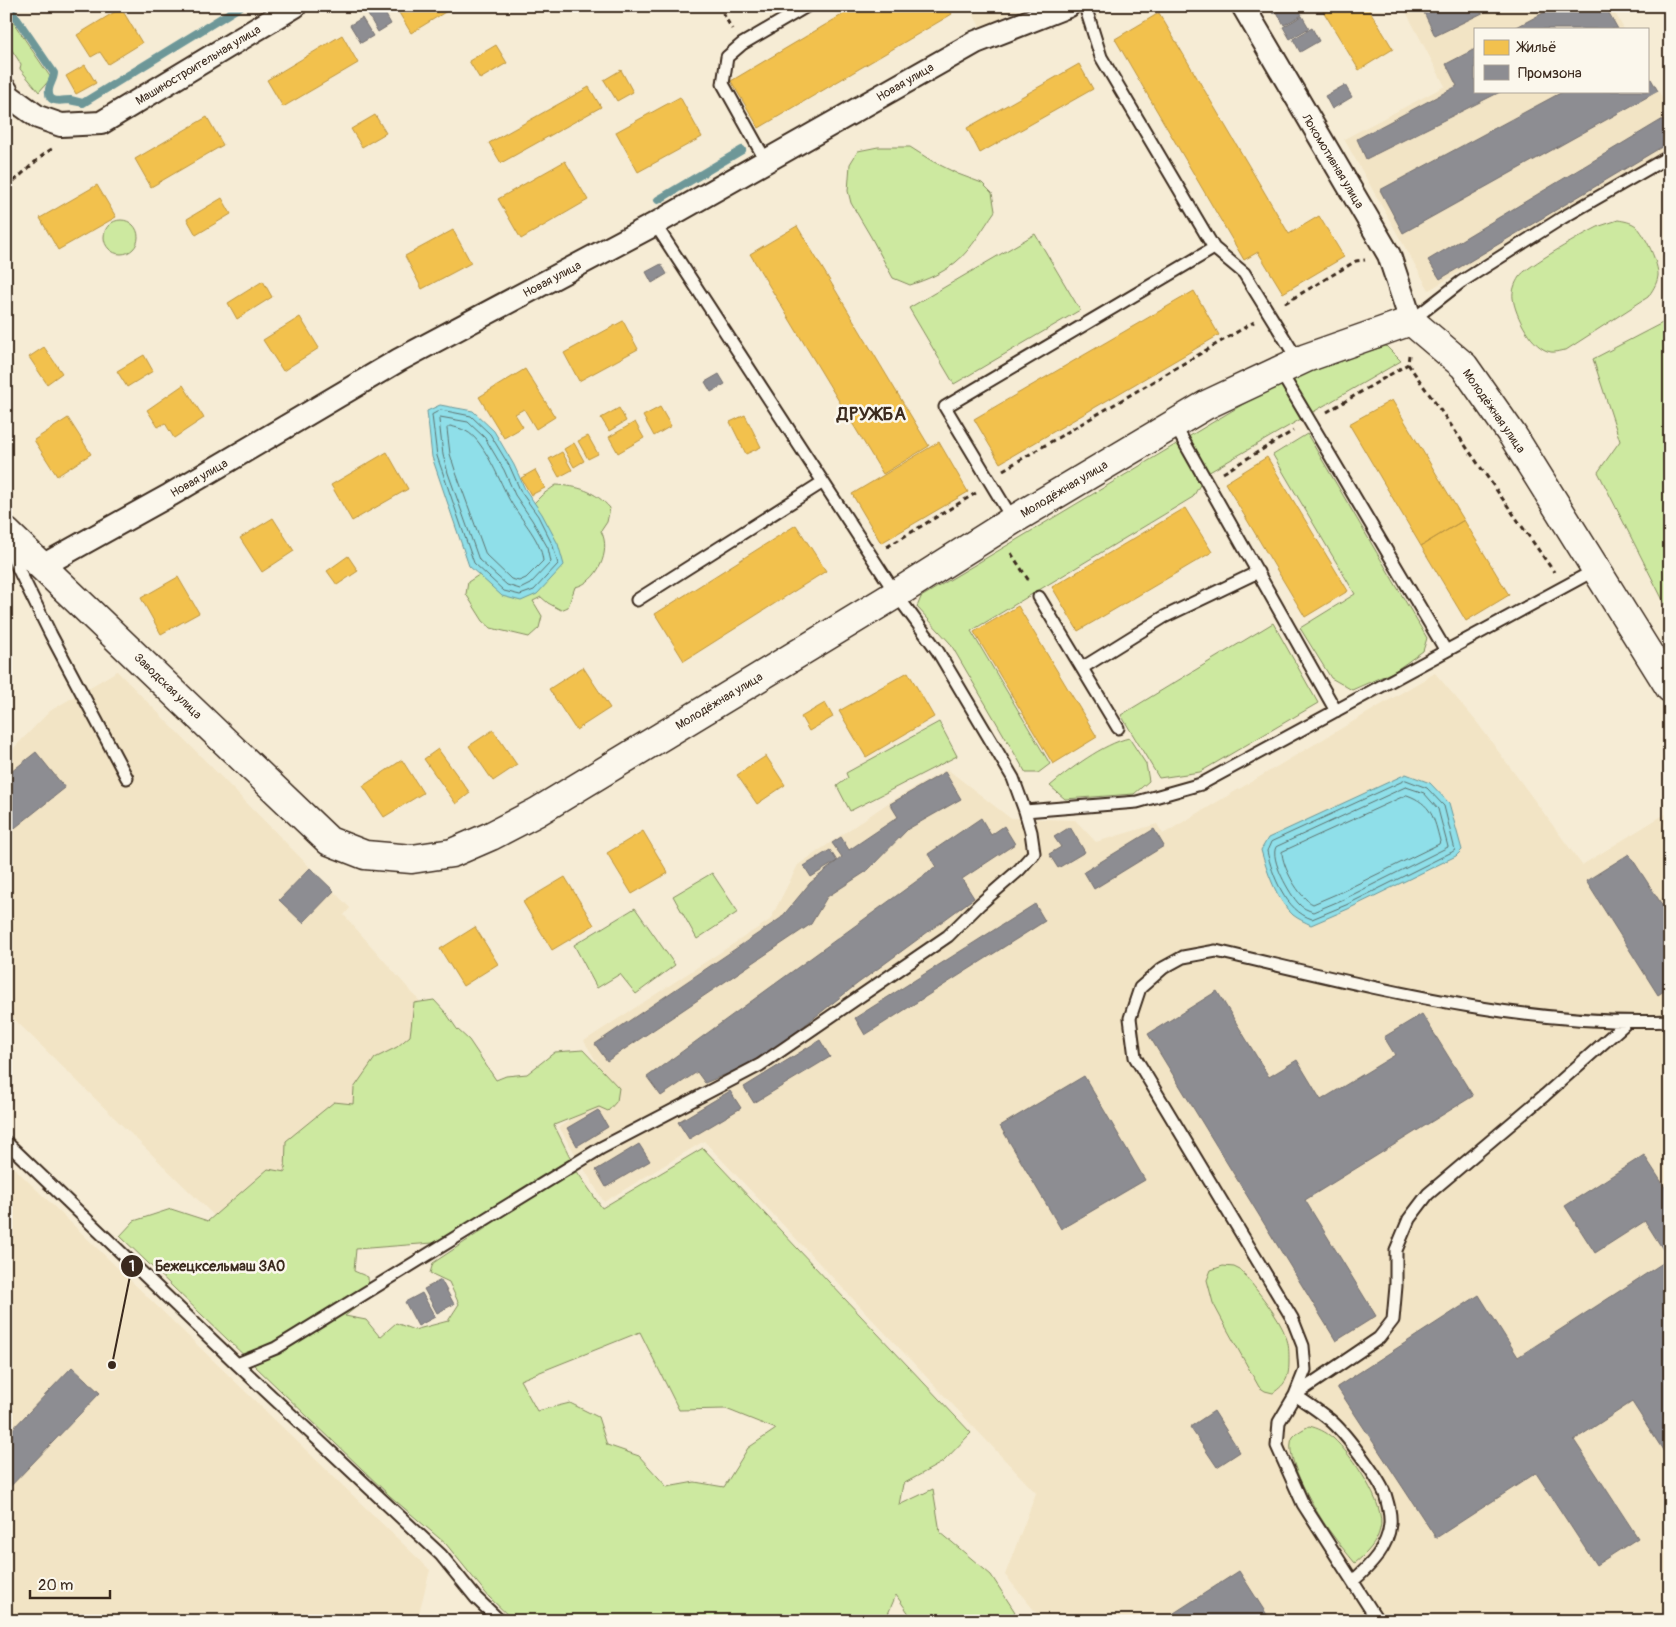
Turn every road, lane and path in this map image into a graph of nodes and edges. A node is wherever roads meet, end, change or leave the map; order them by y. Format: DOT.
graph roads {
  1 [pos="295,6"];
  2 [pos="717,6"];
  3 [pos="807,6"];
  4 [pos="1068,6"];
  5 [pos="1085,6"];
  6 [pos="1243,6"];
  7 [pos="742,44"];
  8 [pos="6,90"];
  9 [pos="92,124"];
  10 [pos="1670,156"];
  11 [pos="766,161"];
  12 [pos="6,186"];
  13 [pos="655,224"];
  14 [pos="1214,248"];
  15 [pos="1389,254"];
  16 [pos="1268,313"];
  17 [pos="1411,321"];
  18 [pos="1408,364"];
  19 [pos="1289,366"];
  20 [pos="1174,424"];
  21 [pos="988,478"];
  22 [pos="823,482"];
  23 [pos="1005,525"];
  24 [pos="6,532"];
  25 [pos="6,544"];
  26 [pos="872,556"];
  27 [pos="42,566"];
  28 [pos="1595,570"];
  29 [pos="1258,572"];
  30 [pos="1565,587"];
  31 [pos="896,594"];
  32 [pos="1039,597"];
  33 [pos="637,600"];
  34 [pos="1446,652"];
  35 [pos="1082,668"];
  36 [pos="1670,688"];
  37 [pos="1336,711"];
  38 [pos="1118,728"];
  39 [pos="127,778"];
  40 [pos="1025,811"];
  41 [pos="329,841"];
  42 [pos="1670,1021"];
  43 [pos="1626,1023"];
  44 [pos="6,1142"];
  45 [pos="237,1364"];
  46 [pos="1295,1395"];
  47 [pos="1353,1581"];
  48 [pos="500,1621"];
  49 [pos="1378,1621"];
  1 -- 9 [label="street, Машиностроительная улица"];
  2 -- 7 [label="path"];
  3 -- 7 [label="lane"];
  4 -- 11 [label="street, Новая улица"];
  5 -- 14 [label="lane"];
  6 -- 15 [label="street, Локомотивная улица"];
  7 -- 11 [label="lane"];
  8 -- 9 [label="street"];
  9 -- 12 [label="path"];
  10 -- 17 [label="lane"];
  11 -- 13 [label="street, Новая улица"];
  13 -- 22 [label="lane"];
  13 -- 27 [label="street, Новая улица"];
  14 -- 16 [label="lane"];
  14 -- 21 [label="lane"];
  15 -- 16 [label="path"];
  15 -- 17 [label="street, Локомотивная улица"];
  16 -- 19 [label="lane"];
  16 -- 21 [label="path"];
  17 -- 19 [label="street, Молодёжная улица"];
  17 -- 28 [label="street, Молодёжная улица"];
  18 -- 30 [label="path"];
  19 -- 20 [label="street, Молодёжная улица"];
  19 -- 34 [label="lane"];
  20 -- 23 [label="street, Молодёжная улица"];
  20 -- 29 [label="lane"];
  21 -- 23 [label="lane"];
  21 -- 26 [label="path"];
  22 -- 26 [label="lane"];
  22 -- 33 [label="lane"];
  23 -- 31 [label="street, Молодёжная улица"];
  23 -- 32 [label="path"];
  24 -- 27 [label="street, Заводская улица"];
  25 -- 39 [label="lane"];
  26 -- 31 [label="lane"];
  27 -- 41 [label="street, Заводская улица"];
  28 -- 30 [label="lane"];
  28 -- 36 [label="street, Молодёжная улица"];
  29 -- 35 [label="lane"];
  29 -- 37 [label="lane"];
  30 -- 34 [label="lane"];
  31 -- 40 [label="lane"];
  31 -- 41 [label="street, Молодёжная улица"];
  32 -- 35 [label="lane"];
  34 -- 37 [label="lane"];
  35 -- 38 [label="lane"];
  37 -- 40 [label="lane"];
  40 -- 45 [label="lane"];
  42 -- 43 [label="lane"];
  43 -- 46 [label="lane"];
  43 -- 46 [label="lane"];
  44 -- 45 [label="lane"];
  45 -- 48 [label="lane"];
  46 -- 47 [label="lane"];
  46 -- 47 [label="lane"];
  47 -- 49 [label="lane"];
}
